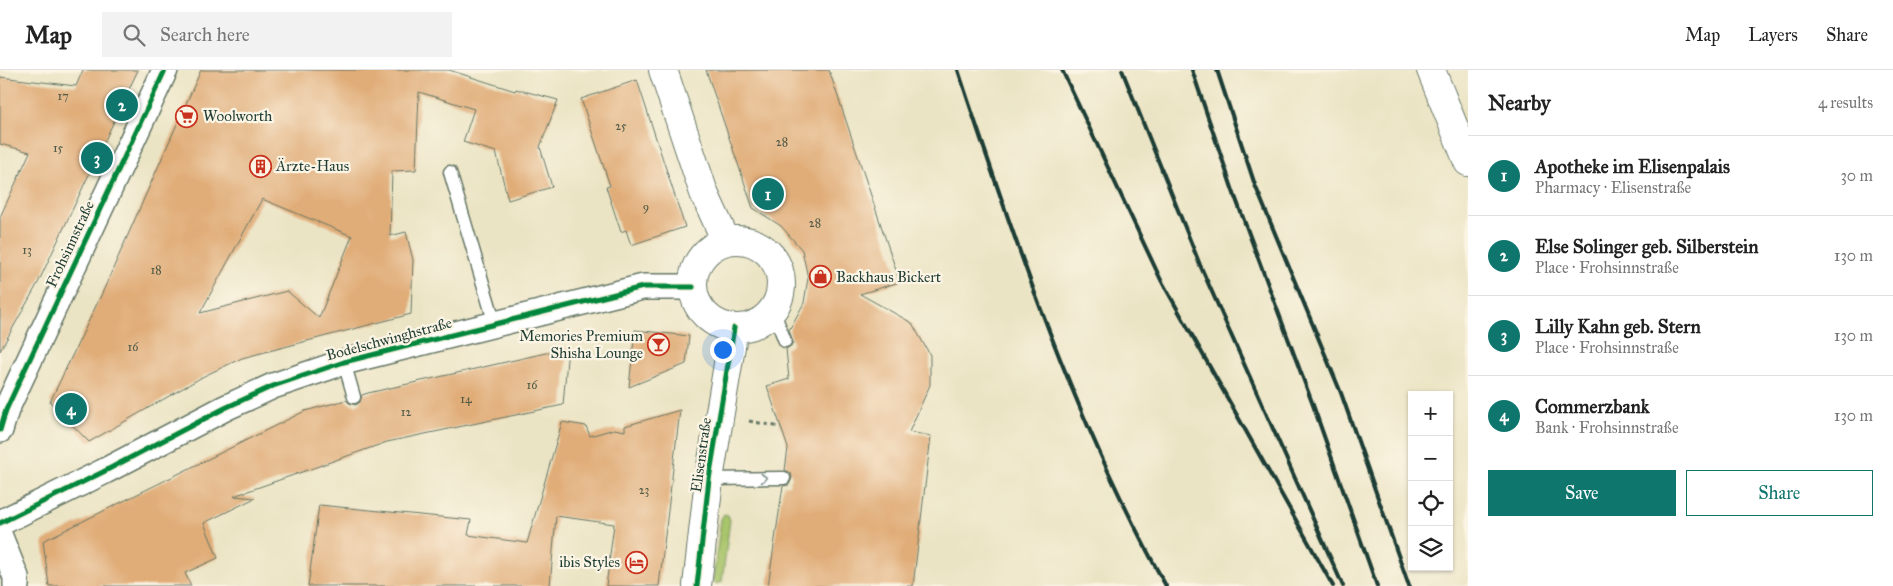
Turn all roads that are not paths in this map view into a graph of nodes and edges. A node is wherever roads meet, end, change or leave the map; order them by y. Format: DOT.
graph roads {
  1 [pos="165,70"];
  2 [pos="663,70"];
  3 [pos="1431,70"];
  4 [pos="1468,162"];
  5 [pos="450,172"];
  6 [pos="726,241"];
  7 [pos="693,287"];
  8 [pos="773,310"];
  9 [pos="495,324"];
  10 [pos="734,328"];
  11 [pos="785,341"];
  12 [pos="344,362"];
  13 [pos="354,397"];
  14 [pos="0,430"];
  15 [pos="784,478"];
  16 [pos="709,479"];
  17 [pos="0,523"];
  18 [pos="0,537"];
  19 [pos="16,586"];
  20 [pos="697,586"];
  1 -- 14 [label="street, Frohsinnstraße"];
  2 -- 6 [label="street"];
  3 -- 4 [label="street"];
  5 -- 9 [label="lane"];
  6 -- 7 [label="street"];
  6 -- 8 [label="street"];
  7 -- 9 [label="street, Bodelschwinghstraße"];
  7 -- 10 [label="street"];
  8 -- 10 [label="street"];
  8 -- 11 [label="lane"];
  9 -- 12 [label="street, Bodelschwinghstraße"];
  10 -- 16 [label="street, Elisenstraße"];
  12 -- 13 [label="lane"];
  12 -- 17 [label="street, Bodelschwinghstraße"];
  16 -- 15 [label="lane, one-way"];
  16 -- 20 [label="street, Elisenstraße"];
  18 -- 19 [label="street"];
}
